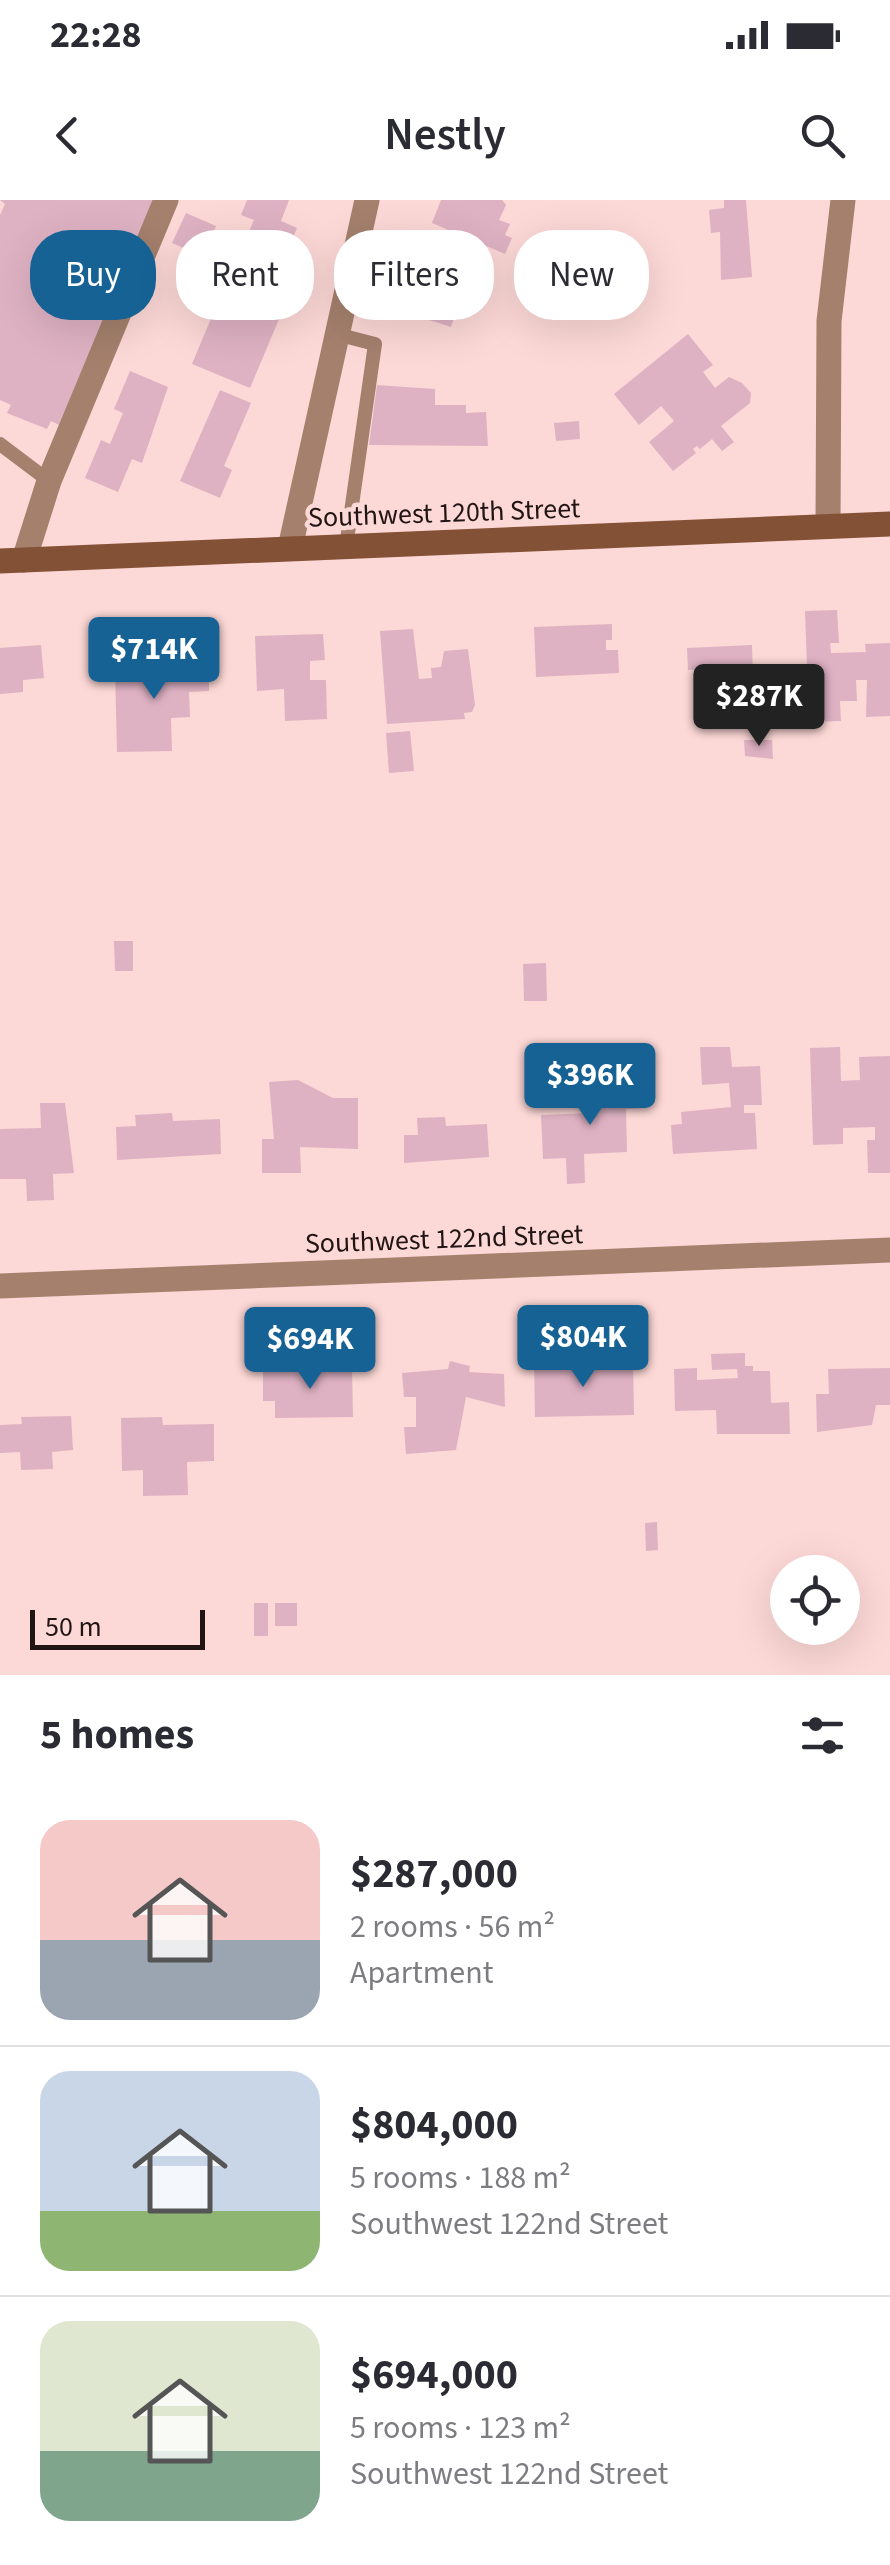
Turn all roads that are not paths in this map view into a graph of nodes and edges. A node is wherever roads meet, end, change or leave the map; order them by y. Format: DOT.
graph roads {
  1 [pos="166,200"];
  2 [pos="367,200"];
  3 [pos="843,200"];
  4 [pos="336,334"];
  5 [pos="0,444"];
  6 [pos="49,480"];
  7 [pos="890,524"];
  8 [pos="828,526"];
  9 [pos="346,547"];
  10 [pos="290,548"];
  11 [pos="12,561"];
  12 [pos="890,1250"];
  13 [pos="0,1286"];
  1 -- 6 [label="street"];
  2 -- 4 [label="street"];
  3 -- 8 [label="street"];
  4 -- 9 [label="lane"];
  4 -- 10 [label="street"];
  5 -- 6 [label="lane"];
  6 -- 11 [label="street"];
  7 -- 8 [label="street, Southwest 120th Street"];
  8 -- 9 [label="street, Southwest 120th Street"];
  9 -- 10 [label="street, Southwest 120th Street"];
  10 -- 11 [label="street, Southwest 120th Street"];
  12 -- 13 [label="street, Southwest 122nd Street"];
}
